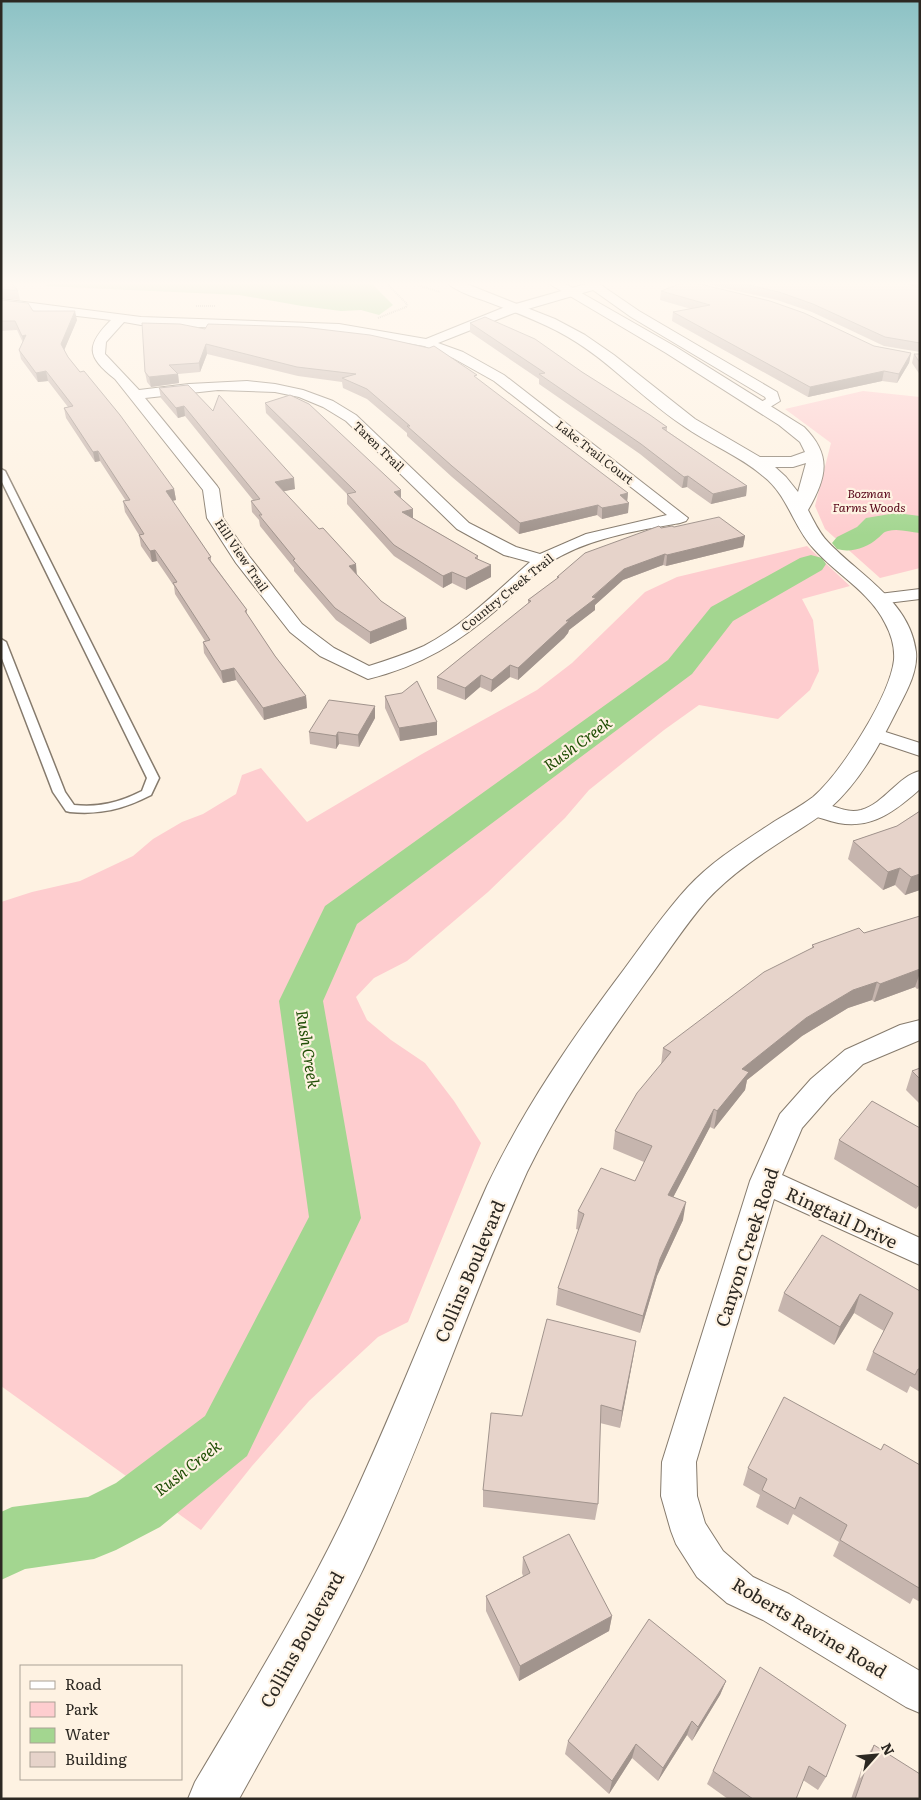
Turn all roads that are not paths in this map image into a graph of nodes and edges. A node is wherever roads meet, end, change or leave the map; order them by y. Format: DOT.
graph roads {
  1 [pos="108,367"];
  2 [pos="480,367"];
  3 [pos="620,367"];
  4 [pos="698,367"];
  5 [pos="724,367"];
  6 [pos="135,395"];
  7 [pos="762,406"];
  8 [pos="815,454"];
  9 [pos="754,462"];
  10 [pos="1,470"];
  11 [pos="800,508"];
  12 [pos="680,518"];
  13 [pos="542,560"];
  14 [pos="920,594"];
  15 [pos="879,599"];
  16 [pos="1,642"];
  17 [pos="368,673"];
  18 [pos="873,734"];
  19 [pos="920,750"];
  20 [pos="920,777"];
  21 [pos="815,808"];
  22 [pos="920,1030"];
  23 [pos="765,1182"];
  24 [pos="920,1252"];
  25 [pos="689,1531"];
  26 [pos="920,1693"];
  27 [pos="212,1799"];
  1 -- 6 [label="street, Hill View Trail"];
  2 -- 12 [label="street, Lake Trail Court"];
  3 -- 9 [label="street, Collins Boulevard"];
  4 -- 7 [label="street"];
  5 -- 7 [label="street"];
  6 -- 13 [label="street, Taren Trail"];
  6 -- 17 [label="street, Hill View Trail"];
  7 -- 8 [label="street"];
  8 -- 9 [label="street"];
  8 -- 11 [label="street"];
  9 -- 11 [label="street, Collins Boulevard"];
  10 -- 16 [label="lane"];
  11 -- 15 [label="street, Collins Boulevard"];
  12 -- 13 [label="street, Country Creek Trail"];
  13 -- 17 [label="street, Country Creek Trail"];
  14 -- 15 [label="street"];
  15 -- 18 [label="street, Collins Boulevard"];
  18 -- 19 [label="street"];
  18 -- 21 [label="street, Collins Boulevard"];
  20 -- 21 [label="street"];
  21 -- 27 [label="street, Collins Boulevard"];
  22 -- 23 [label="street, Canyon Creek Road"];
  23 -- 24 [label="street, Ringtail Drive"];
  23 -- 25 [label="street, Canyon Creek Road"];
  25 -- 26 [label="street, Roberts Ravine Road"];
}
